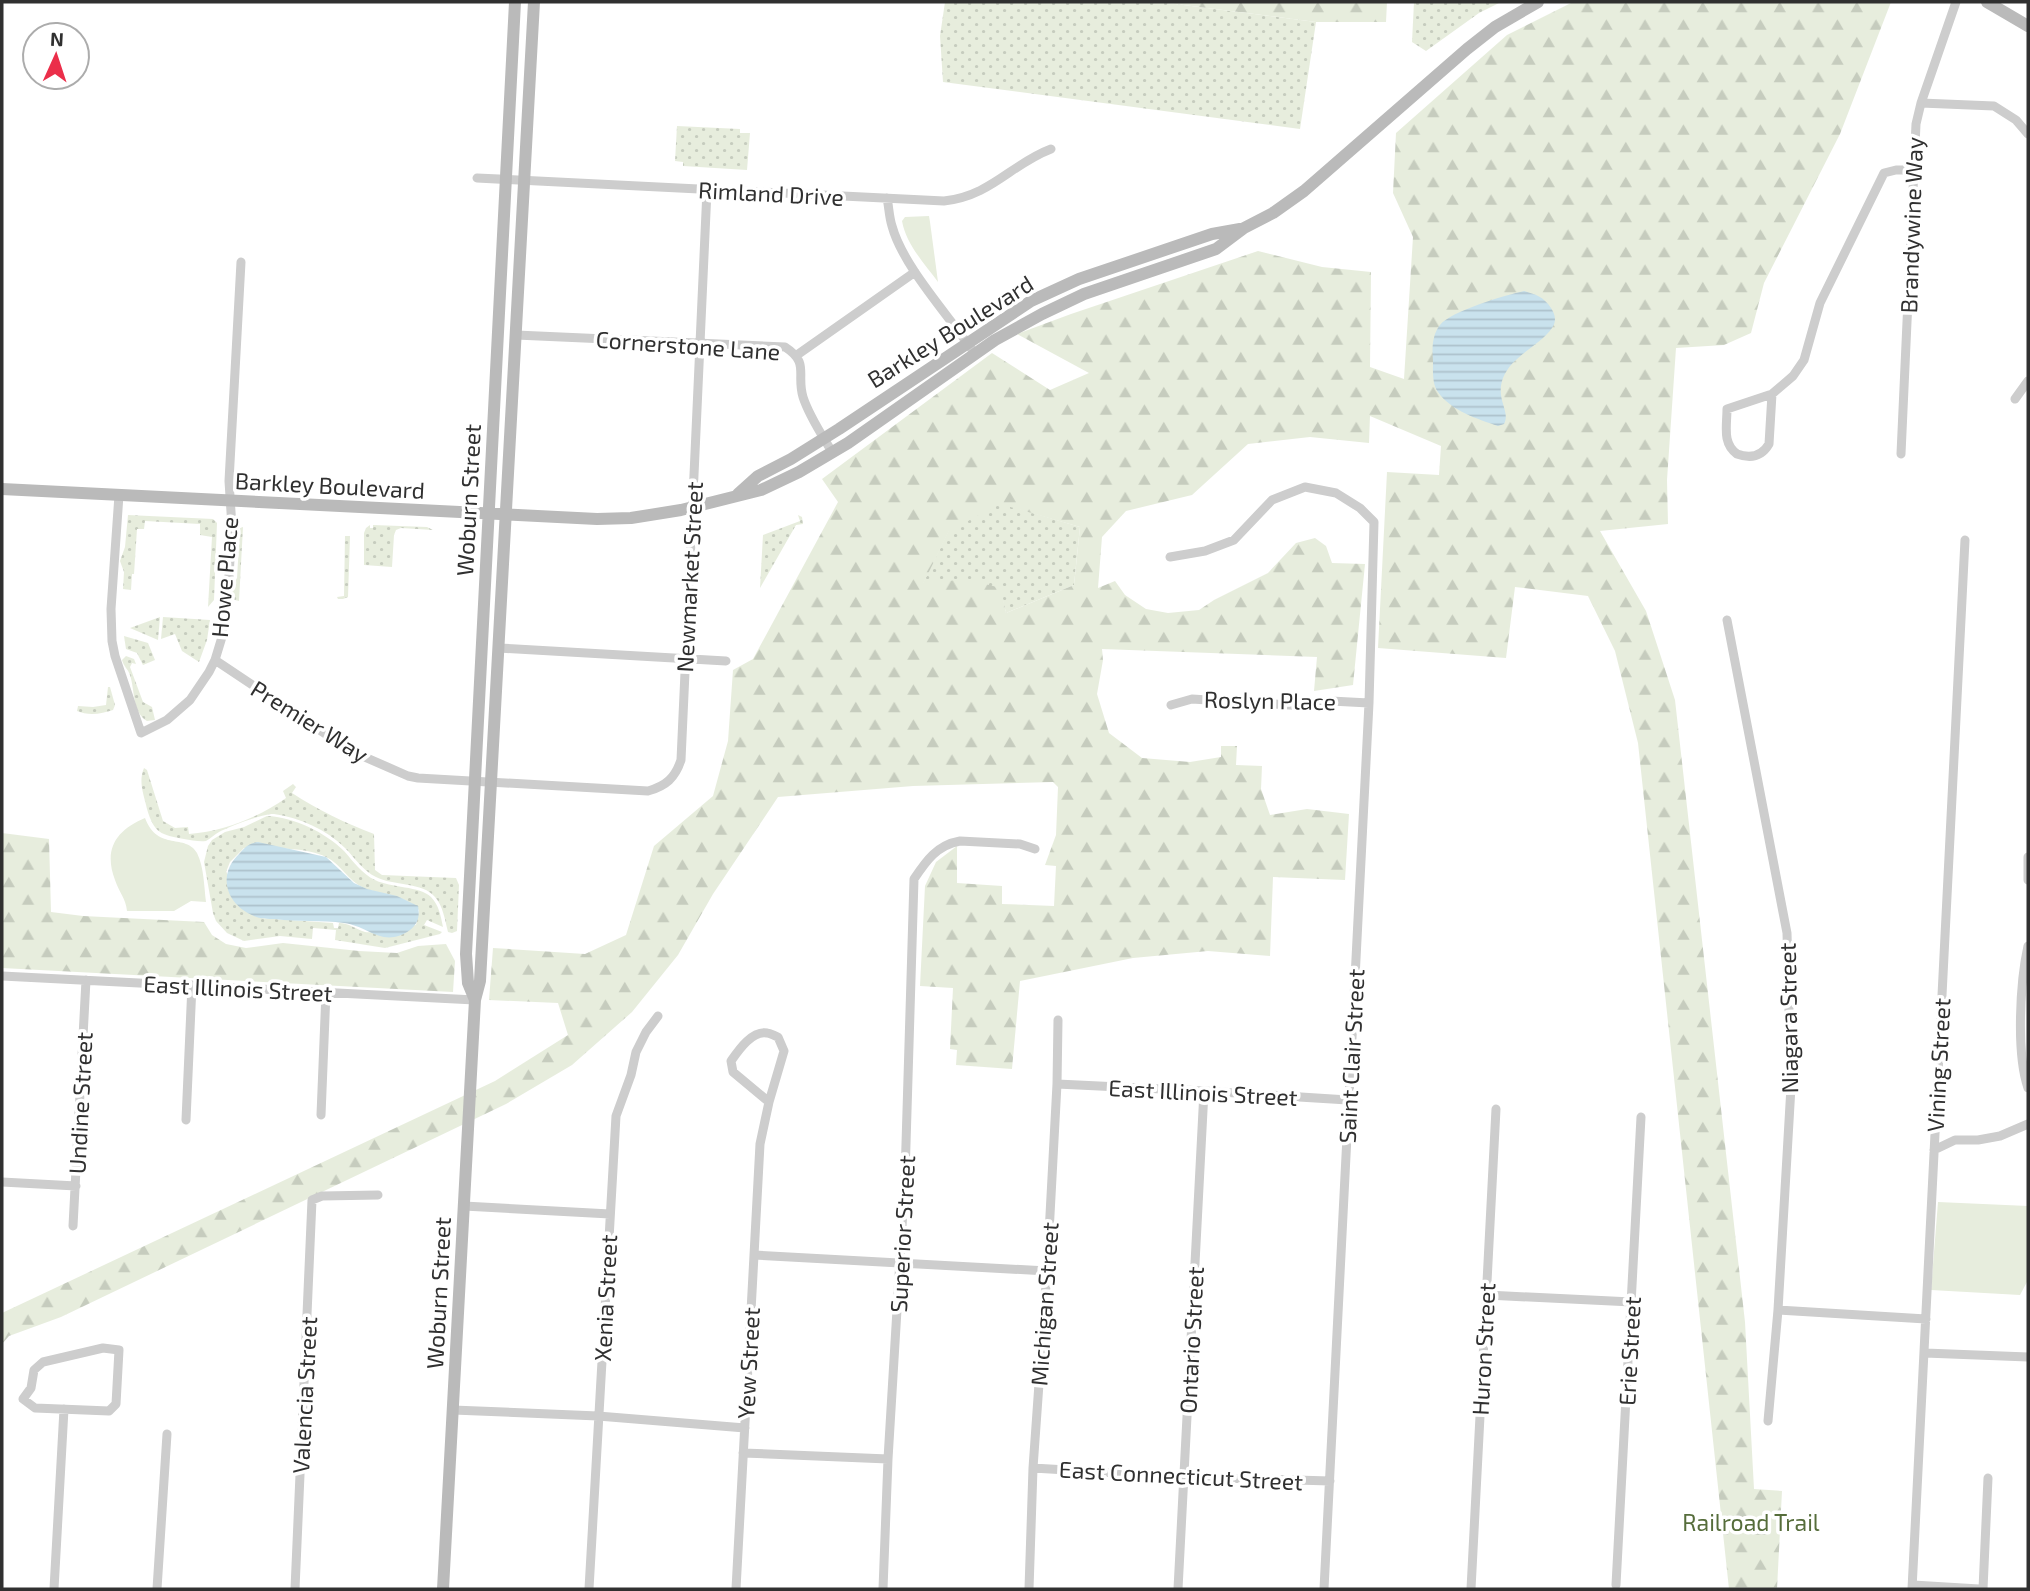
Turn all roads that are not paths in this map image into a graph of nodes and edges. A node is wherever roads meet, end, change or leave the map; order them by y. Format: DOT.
graph roads {
  1 [pos="515,2"];
  2 [pos="534,2"];
  3 [pos="1538,2"];
  4 [pos="1956,2"];
  5 [pos="1987,2"];
  6 [pos="2028,26"];
  7 [pos="1921,103"];
  8 [pos="2028,134"];
  9 [pos="1051,149"];
  10 [pos="1914,170"];
  11 [pos="477,178"];
  12 [pos="506,180"];
  13 [pos="524,181"];
  14 [pos="707,190"];
  15 [pos="887,198"];
  16 [pos="1244,228"];
  17 [pos="241,262"];
  18 [pos="915,272"];
  19 [pos="516,335"];
  20 [pos="967,342"];
  21 [pos="700,344"];
  22 [pos="975,354"];
  23 [pos="797,355"];
  24 [pos="2028,381"];
  25 [pos="1772,394"];
  26 [pos="2015,399"];
  27 [pos="824,438"];
  28 [pos="832,452"];
  29 [pos="1901,454"];
  30 [pos="2,489"];
  31 [pos="738,494"];
  32 [pos="119,495"];
  33 [pos="230,501"];
  34 [pos="692,507"];
  35 [pos="489,515"];
  36 [pos="506,516"];
  37 [pos="1965,540"];
  38 [pos="1170,557"];
  39 [pos="1727,620"];
  40 [pos="499,648"];
  41 [pos="686,659"];
  42 [pos="215,660"];
  43 [pos="726,661"];
  44 [pos="1369,703"];
  45 [pos="1171,705"];
  46 [pos="475,782"];
  47 [pos="491,782"];
  48 [pos="1035,849"];
  49 [pos="2028,857"];
  50 [pos="2028,880"];
  51 [pos="2028,946"];
  52 [pos="2,976"];
  53 [pos="86,980"];
  54 [pos="2026,983"];
  55 [pos="192,985"];
  56 [pos="327,992"];
  57 [pos="475,1000"];
  58 [pos="658,1016"];
  59 [pos="1058,1020"];
  60 [pos="1057,1084"];
  61 [pos="2028,1088"];
  62 [pos="1205,1091"];
  63 [pos="1348,1100"];
  64 [pos="769,1102"];
  65 [pos="1496,1109"];
  66 [pos="321,1115"];
  67 [pos="1641,1117"];
  68 [pos="186,1120"];
  69 [pos="2028,1124"];
  70 [pos="1934,1150"];
  71 [pos="2,1182"];
  72 [pos="75,1186"];
  73 [pos="378,1195"];
  74 [pos="464,1206"];
  75 [pos="610,1214"];
  76 [pos="74,1226"];
  77 [pos="754,1255"];
  78 [pos="901,1263"];
  79 [pos="1047,1270"];
  80 [pos="1487,1295"];
  81 [pos="1632,1302"];
  82 [pos="1778,1310"];
  83 [pos="1926,1319"];
  84 [pos="1925,1353"];
  85 [pos="2028,1357"];
  86 [pos="64,1409"];
  87 [pos="453,1410"];
  88 [pos="598,1416"];
  89 [pos="1768,1421"];
  90 [pos="745,1428"];
  91 [pos="167,1434"];
  92 [pos="744,1453"];
  93 [pos="888,1459"];
  94 [pos="1033,1468"];
  95 [pos="1184,1477"];
  96 [pos="1988,1478"];
  97 [pos="1330,1481"];
  98 [pos="1616,1585"];
  99 [pos="1913,1587"];
  100 [pos="54,1589"];
  101 [pos="157,1589"];
  102 [pos="295,1589"];
  103 [pos="443,1589"];
  104 [pos="589,1589"];
  105 [pos="736,1589"];
  106 [pos="883,1589"];
  107 [pos="1029,1589"];
  108 [pos="1178,1589"];
  109 [pos="1324,1589"];
  110 [pos="1471,1589"];
  111 [pos="1981,1589"];
  1 -- 12 [label="main road, Woburn Street"];
  2 -- 13 [label="main road, Woburn Street"];
  3 -- 16 [label="main road, Barkley Boulevard"];
  4 -- 7 [label="street, Brandywine Way"];
  5 -- 6 [label="main road"];
  7 -- 8 [label="street"];
  7 -- 10 [label="street, Brandywine Way"];
  9 -- 15 [label="street, Rimland Drive"];
  10 -- 25 [label="street"];
  10 -- 29 [label="street, Brandywine Way"];
  11 -- 12 [label="street, Rimland Drive"];
  12 -- 13 [label="street, Rimland Drive"];
  12 -- 35 [label="main road, Woburn Street"];
  13 -- 14 [label="street, Rimland Drive"];
  13 -- 19 [label="main road, Woburn Street"];
  14 -- 15 [label="street, Rimland Drive"];
  14 -- 21 [label="street, Newmarket Street"];
  15 -- 18 [label="street"];
  16 -- 20 [label="main road, Barkley Boulevard"];
  16 -- 22 [label="main road, Barkley Boulevard"];
  17 -- 33 [label="street, Howe Place"];
  18 -- 20 [label="street"];
  18 -- 23 [label="street"];
  19 -- 21 [label="street, Cornerstone Lane"];
  19 -- 36 [label="main road, Woburn Street"];
  20 -- 22 [label="street"];
  20 -- 27 [label="main road, Barkley Boulevard"];
  21 -- 23 [label="street, Cornerstone Lane"];
  21 -- 34 [label="street, Newmarket Street"];
  22 -- 28 [label="main road, Barkley Boulevard"];
  23 -- 27 [label="street, Cornerstone Lane"];
  24 -- 26 [label="street"];
  25 -- 25 [label="street"];
  27 -- 28 [label="street, Cornerstone Lane"];
  27 -- 31 [label="main road, Barkley Boulevard"];
  28 -- 31 [label="main road, Barkley Boulevard"];
  30 -- 32 [label="main road, Barkley Boulevard"];
  31 -- 34 [label="main road, Barkley Boulevard"];
  32 -- 33 [label="main road, Barkley Boulevard"];
  32 -- 42 [label="street, Howe Place"];
  33 -- 35 [label="main road, Barkley Boulevard"];
  33 -- 42 [label="street, Howe Place"];
  34 -- 36 [label="main road, Barkley Boulevard"];
  34 -- 41 [label="street, Newmarket Street"];
  35 -- 36 [label="main road, Barkley Boulevard"];
  35 -- 46 [label="main road, Woburn Street"];
  36 -- 40 [label="main road, Woburn Street"];
  37 -- 70 [label="street, Vining Street"];
  38 -- 44 [label="street, Saint Clair Street"];
  39 -- 82 [label="street, Niagara Street"];
  40 -- 41 [label="street"];
  40 -- 47 [label="main road, Woburn Street"];
  41 -- 43 [label="street"];
  41 -- 47 [label="street, Newmarket Street"];
  42 -- 46 [label="street, Premier Way"];
  44 -- 45 [label="street, Roslyn Place"];
  44 -- 63 [label="street, Saint Clair Street"];
  46 -- 47 [label="street, Premier Way"];
  46 -- 57 [label="main road, Woburn Street"];
  47 -- 57 [label="main road, Woburn Street"];
  48 -- 78 [label="street, Superior Street"];
  49 -- 50 [label="street"];
  51 -- 54 [label="street"];
  52 -- 53 [label="street, East Illinois Street"];
  53 -- 55 [label="street, East Illinois Street"];
  53 -- 72 [label="street, Undine Street"];
  54 -- 61 [label="street"];
  55 -- 56 [label="street, East Illinois Street"];
  55 -- 68 [label="street"];
  56 -- 57 [label="street, East Illinois Street"];
  56 -- 66 [label="street"];
  57 -- 74 [label="main road, Woburn Street"];
  58 -- 75 [label="street, Xenia Street"];
  59 -- 60 [label="street, Michigan Street"];
  60 -- 62 [label="street, East Illinois Street"];
  60 -- 79 [label="street, Michigan Street"];
  62 -- 63 [label="street, East Illinois Street"];
  62 -- 95 [label="street, Ontario Street"];
  63 -- 97 [label="street, Saint Clair Street"];
  64 -- 64 [label="street"];
  64 -- 77 [label="street, Yew Street"];
  65 -- 80 [label="street, Huron Street"];
  67 -- 81 [label="street, Erie Street"];
  69 -- 70 [label="street"];
  70 -- 83 [label="street, Vining Street"];
  71 -- 72 [label="street"];
  72 -- 76 [label="street, Undine Street"];
  73 -- 102 [label="street, Valencia Street"];
  74 -- 75 [label="street"];
  74 -- 87 [label="main road, Woburn Street"];
  75 -- 88 [label="street, Xenia Street"];
  77 -- 78 [label="street"];
  77 -- 90 [label="street, Yew Street"];
  78 -- 79 [label="street"];
  78 -- 93 [label="street, Superior Street"];
  79 -- 94 [label="street, Michigan Street"];
  80 -- 81 [label="street"];
  80 -- 110 [label="street, Huron Street"];
  81 -- 98 [label="street, Erie Street"];
  82 -- 83 [label="street"];
  82 -- 89 [label="street, Niagara Street"];
  83 -- 84 [label="street, Vining Street"];
  84 -- 85 [label="street"];
  84 -- 99 [label="street, Vining Street"];
  86 -- 86 [label="street"];
  86 -- 100 [label="street"];
  87 -- 88 [label="street"];
  87 -- 103 [label="main road, Woburn Street"];
  88 -- 90 [label="street"];
  88 -- 104 [label="street, Xenia Street"];
  90 -- 92 [label="street, Yew Street"];
  91 -- 101 [label="street"];
  92 -- 93 [label="street"];
  92 -- 105 [label="street, Yew Street"];
  93 -- 106 [label="street, Superior Street"];
  94 -- 95 [label="street, East Connecticut Street"];
  94 -- 107 [label="street, Michigan Street"];
  95 -- 97 [label="street, East Connecticut Street"];
  95 -- 108 [label="street, Ontario Street"];
  96 -- 111 [label="street"];
  97 -- 109 [label="street, Saint Clair Street"];
  99 -- 111 [label="street"];
}
